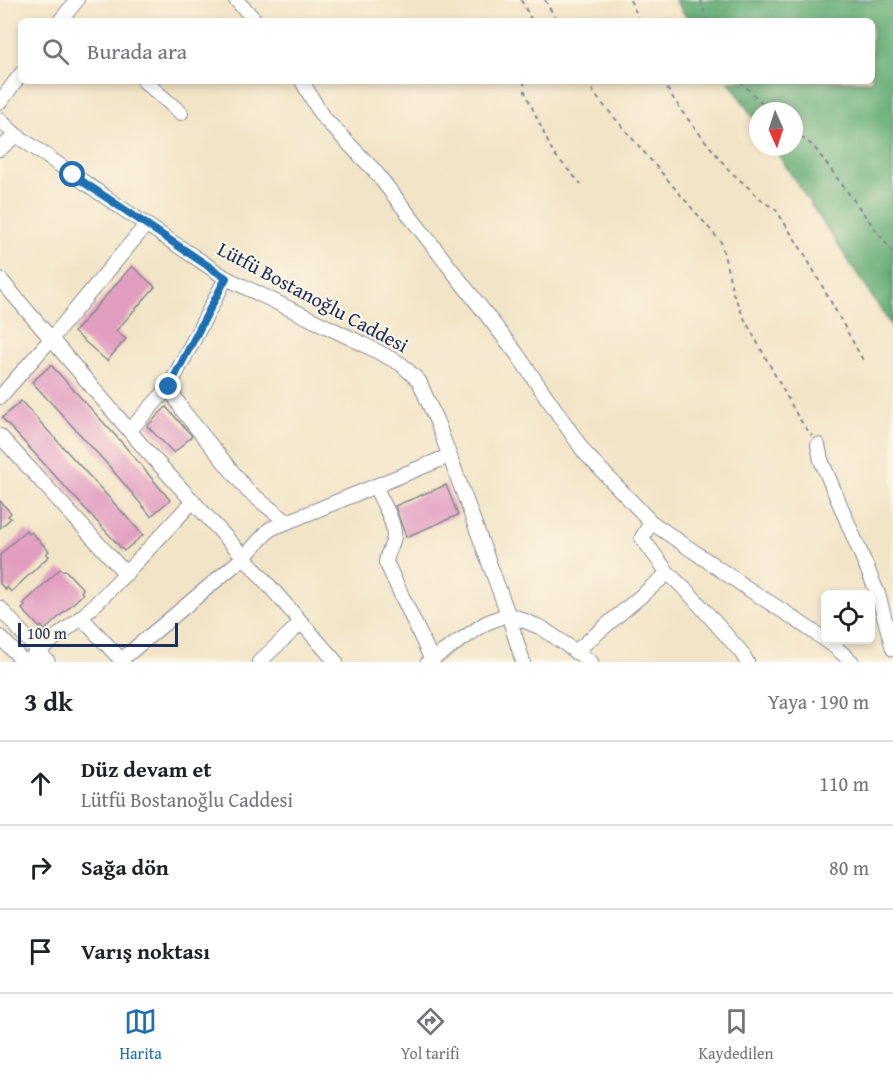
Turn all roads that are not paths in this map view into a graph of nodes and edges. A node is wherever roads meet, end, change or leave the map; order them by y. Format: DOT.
graph roads {
  1 [pos="77,0"];
  2 [pos="239,1"];
  3 [pos="67,18"];
  4 [pos="253,18"];
  5 [pos="18,78"];
  6 [pos="148,84"];
  7 [pos="304,84"];
  8 [pos="0,102"];
  9 [pos="182,113"];
  10 [pos="0,120"];
  11 [pos="16,135"];
  12 [pos="0,149"];
  13 [pos="146,225"];
  14 [pos="226,278"];
  15 [pos="0,279"];
  16 [pos="51,339"];
  17 [pos="169,387"];
  18 [pos="0,397"];
  19 [pos="130,430"];
  20 [pos="0,436"];
  21 [pos="818,445"];
  22 [pos="449,456"];
  23 [pos="375,486"];
  24 [pos="193,501"];
  25 [pos="286,521"];
  26 [pos="651,522"];
  27 [pos="244,557"];
  28 [pos="668,573"];
  29 [pos="126,574"];
  30 [pos="0,608"];
  31 [pos="508,614"];
  32 [pos="81,617"];
  33 [pos="301,623"];
  34 [pos="0,637"];
  35 [pos="893,649"];
  36 [pos="38,651"];
  37 [pos="575,652"];
  38 [pos="122,661"];
  39 [pos="430,661"];
  40 [pos="25,662"];
  41 [pos="48,662"];
  42 [pos="259,662"];
  43 [pos="336,662"];
  44 [pos="523,662"];
  45 [pos="591,662"];
  46 [pos="747,662"];
  47 [pos="852,662"];
  1 -- 3 [label="street"];
  2 -- 4 [label="street"];
  5 -- 8 [label="street"];
  6 -- 9 [label="street"];
  7 -- 26 [label="street"];
  10 -- 11 [label="street, Lütfü Bostanoğlu Caddesi"];
  11 -- 12 [label="street"];
  11 -- 13 [label="street, Lütfü Bostanoğlu Caddesi"];
  13 -- 14 [label="street, Lütfü Bostanoğlu Caddesi"];
  13 -- 16 [label="street"];
  14 -- 17 [label="street"];
  14 -- 22 [label="street, Lütfü Bostanoğlu Caddesi"];
  15 -- 16 [label="street"];
  16 -- 18 [label="street"];
  16 -- 19 [label="street"];
  17 -- 19 [label="street"];
  17 -- 25 [label="street"];
  19 -- 24 [label="street"];
  20 -- 29 [label="street"];
  21 -- 35 [label="street"];
  22 -- 23 [label="street"];
  22 -- 31 [label="street, Lütfü Bostanoğlu Caddesi"];
  23 -- 25 [label="street"];
  23 -- 39 [label="street"];
  24 -- 27 [label="street"];
  24 -- 29 [label="street"];
  25 -- 27 [label="street"];
  26 -- 28 [label="street"];
  26 -- 47 [label="street"];
  27 -- 33 [label="street"];
  27 -- 38 [label="street"];
  28 -- 37 [label="street"];
  28 -- 46 [label="street"];
  29 -- 32 [label="street"];
  30 -- 36 [label="street"];
  31 -- 37 [label="street"];
  31 -- 39 [label="street"];
  31 -- 44 [label="street, Lütfü Bostanoğlu Caddesi"];
  32 -- 36 [label="street"];
  32 -- 38 [label="street"];
  33 -- 42 [label="street"];
  33 -- 43 [label="street"];
  34 -- 40 [label="street"];
  36 -- 40 [label="street"];
  36 -- 41 [label="street"];
  37 -- 45 [label="street"];
}
